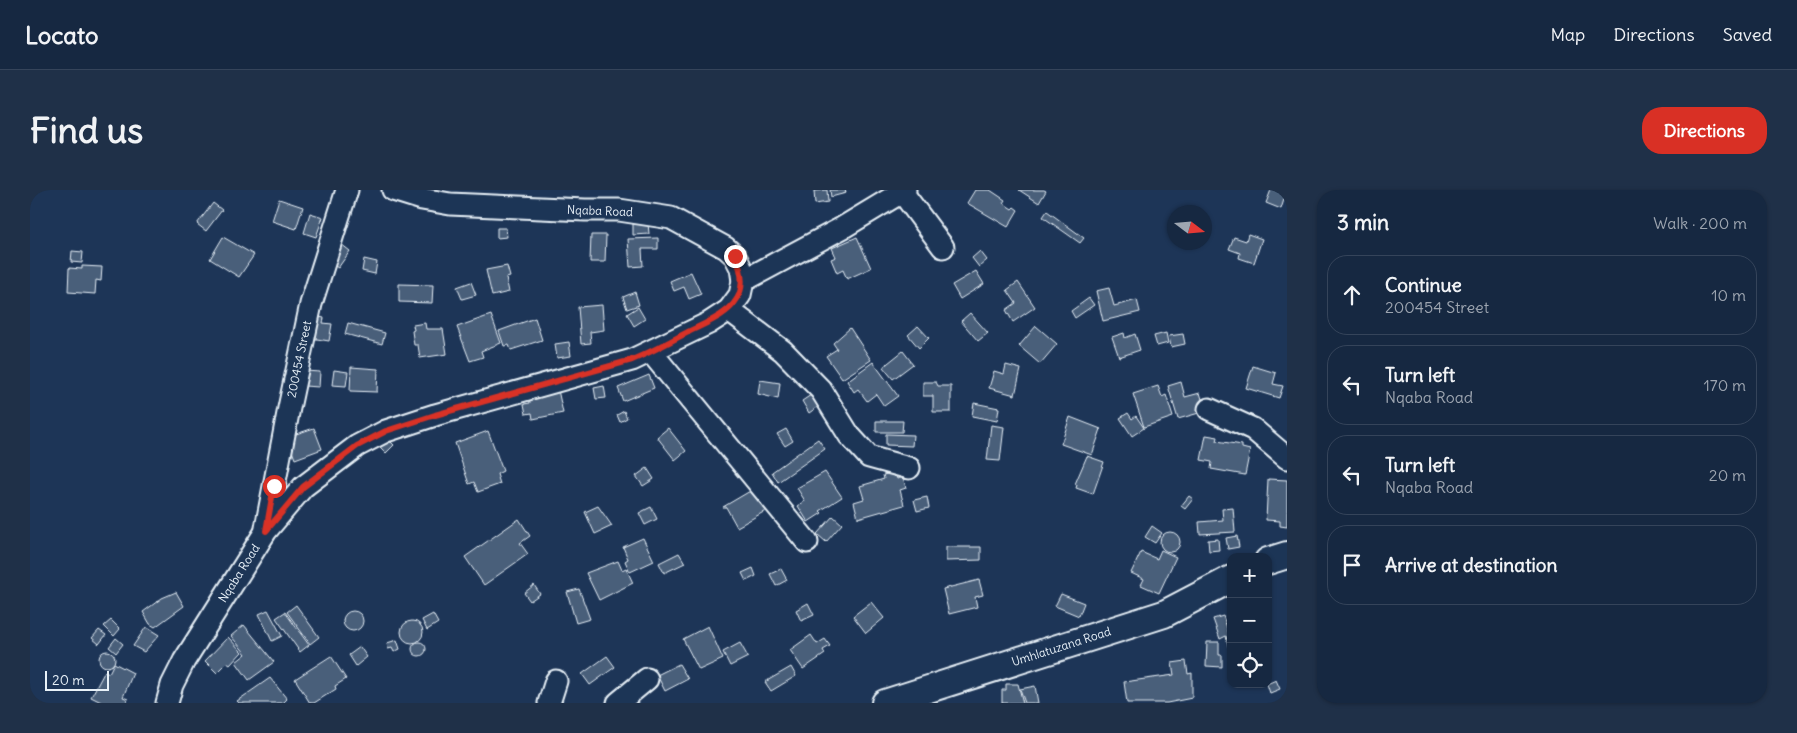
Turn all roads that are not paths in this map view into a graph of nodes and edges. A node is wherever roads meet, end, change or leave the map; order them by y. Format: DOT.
graph roads {
  1 [pos="348,190"];
  2 [pos="393,190"];
  3 [pos="904,191"];
  4 [pos="943,247"];
  5 [pos="743,282"];
  6 [pos="729,310"];
  7 [pos="651,352"];
  8 [pos="1209,409"];
  9 [pos="1287,458"];
  10 [pos="909,468"];
  11 [pos="266,531"];
  12 [pos="807,542"];
  13 [pos="1287,555"];
  14 [pos="1272,560"];
  15 [pos="1227,581"];
  16 [pos="648,680"];
  17 [pos="556,681"];
  18 [pos="167,703"];
  19 [pos="549,703"];
  20 [pos="618,703"];
  21 [pos="886,703"];
  1 -- 11 [label="street, 200454 Street"];
  2 -- 5 [label="street, Nqaba Road"];
  3 -- 4 [label="street"];
  3 -- 5 [label="street"];
  5 -- 6 [label="street, Nqaba Road"];
  6 -- 7 [label="street, Nqaba Road"];
  6 -- 10 [label="street"];
  7 -- 11 [label="street, Nqaba Road"];
  7 -- 12 [label="street"];
  8 -- 9 [label="street"];
  11 -- 18 [label="street, Nqaba Road"];
  13 -- 14 [label="street"];
  15 -- 21 [label="street, Umhlatuzana Road"];
  16 -- 20 [label="street"];
  17 -- 19 [label="street"];
}
